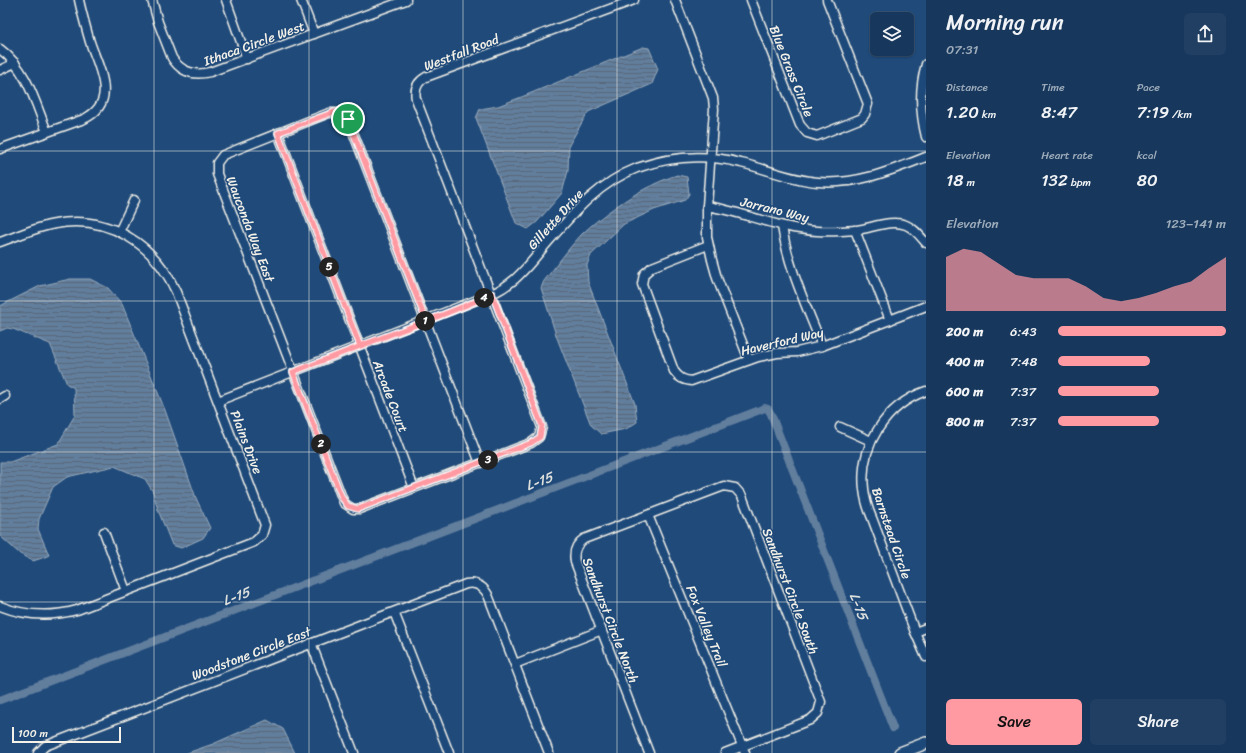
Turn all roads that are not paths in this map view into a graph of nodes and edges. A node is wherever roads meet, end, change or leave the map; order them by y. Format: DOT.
graph roads {
  1 [pos="79,0"];
  2 [pos="152,0"];
  3 [pos="226,0"];
  4 [pos="301,0"];
  5 [pos="406,0"];
  6 [pos="634,0"];
  7 [pos="675,0"];
  8 [pos="751,0"];
  9 [pos="827,0"];
  10 [pos="314,34"];
  11 [pos="0,49"];
  12 [pos="247,59"];
  13 [pos="15,63"];
  14 [pos="926,64"];
  15 [pos="0,70"];
  16 [pos="47,132"];
  17 [pos="278,133"];
  18 [pos="926,138"];
  19 [pos="0,149"];
  20 [pos="710,157"];
  21 [pos="926,157"];
  22 [pos="134,200"];
  23 [pos="707,206"];
  24 [pos="782,226"];
  25 [pos="855,230"];
  26 [pos="119,232"];
  27 [pos="0,242"];
  28 [pos="926,243"];
  29 [pos="708,245"];
  30 [pos="492,294"];
  31 [pos="926,306"];
  32 [pos="890,320"];
  33 [pos="426,321"];
  34 [pos="360,346"];
  35 [pos="822,346"];
  36 [pos="749,360"];
  37 [pos="293,372"];
  38 [pos="926,391"];
  39 [pos="218,401"];
  40 [pos="840,427"];
  41 [pos="871,441"];
  42 [pos="480,463"];
  43 [pos="414,488"];
  44 [pos="648,515"];
  45 [pos="104,532"];
  46 [pos="126,591"];
  47 [pos="0,606"];
  48 [pos="394,612"];
  49 [pos="926,628"];
  50 [pos="602,630"];
  51 [pos="915,632"];
  52 [pos="311,643"];
  53 [pos="926,657"];
  54 [pos="515,664"];
  55 [pos="926,743"];
  56 [pos="742,751"];
  57 [pos="38,753"];
  58 [pos="354,753"];
  59 [pos="449,753"];
  60 [pos="549,753"];
  61 [pos="649,753"];
  62 [pos="725,753"];
  63 [pos="900,753"];
  1 -- 16 [label="street"];
  2 -- 12 [label="street, Ithaca Circle West"];
  3 -- 12 [label="street"];
  4 -- 10 [label="street"];
  5 -- 10 [label="street, Ithaca Circle West"];
  6 -- 30 [label="street, Westfall Road"];
  7 -- 20 [label="street"];
  8 -- 9 [label="street, Blue Grass Circle"];
  10 -- 12 [label="street, Ithaca Circle West"];
  11 -- 13 [label="street"];
  13 -- 15 [label="street"];
  13 -- 16 [label="street"];
  14 -- 18 [label="street"];
  16 -- 19 [label="street"];
  17 -- 33 [label="street, Wauconda Way East"];
  17 -- 34 [label="street, Arcade Court"];
  17 -- 37 [label="street, Wauconda Way East"];
  20 -- 21 [label="street, Gillette Drive"];
  20 -- 23 [label="street"];
  20 -- 30 [label="street, Gillette Drive"];
  22 -- 26 [label="street"];
  23 -- 24 [label="street, Jarrano Way"];
  23 -- 29 [label="street"];
  24 -- 25 [label="street, Jarrano Way"];
  24 -- 35 [label="street"];
  25 -- 28 [label="street, Jarrano Way"];
  25 -- 32 [label="street"];
  26 -- 27 [label="street, Plains Drive"];
  26 -- 39 [label="street, Plains Drive"];
  29 -- 36 [label="street"];
  29 -- 36 [label="street, Haverford Way"];
  30 -- 33 [label="street, Gillette Drive"];
  30 -- 42 [label="street, Westfall Road"];
  31 -- 32 [label="street, Haverford Way"];
  32 -- 35 [label="street, Haverford Way"];
  33 -- 34 [label="street, Gillette Drive"];
  33 -- 42 [label="street, Wauconda Way East"];
  34 -- 37 [label="street, Gillette Drive"];
  34 -- 43 [label="street, Arcade Court"];
  35 -- 36 [label="street, Haverford Way"];
  37 -- 39 [label="street, Gillette Drive"];
  37 -- 43 [label="street, Wauconda Way East"];
  38 -- 41 [label="street, Barnstead Circle"];
  39 -- 46 [label="street, Plains Drive"];
  40 -- 41 [label="street"];
  41 -- 51 [label="street, Barnstead Circle"];
  42 -- 43 [label="street, Wauconda Way East"];
  44 -- 50 [label="street, Sandhurst Circle North"];
  44 -- 56 [label="street, Fox Valley Trail"];
  44 -- 56 [label="street, Sandhurst Circle South"];
  45 -- 46 [label="street"];
  46 -- 47 [label="street, Plains Drive"];
  48 -- 52 [label="street, Woodstone Circle East"];
  48 -- 54 [label="street, Woodstone Circle East"];
  48 -- 59 [label="street"];
  49 -- 51 [label="street"];
  50 -- 54 [label="street"];
  50 -- 61 [label="street, Sandhurst Circle North"];
  51 -- 53 [label="street, Barnstead Circle"];
  52 -- 57 [label="street, Woodstone Circle East"];
  52 -- 58 [label="street"];
  54 -- 60 [label="street"];
  55 -- 63 [label="main road"];
  56 -- 62 [label="street"];
}
